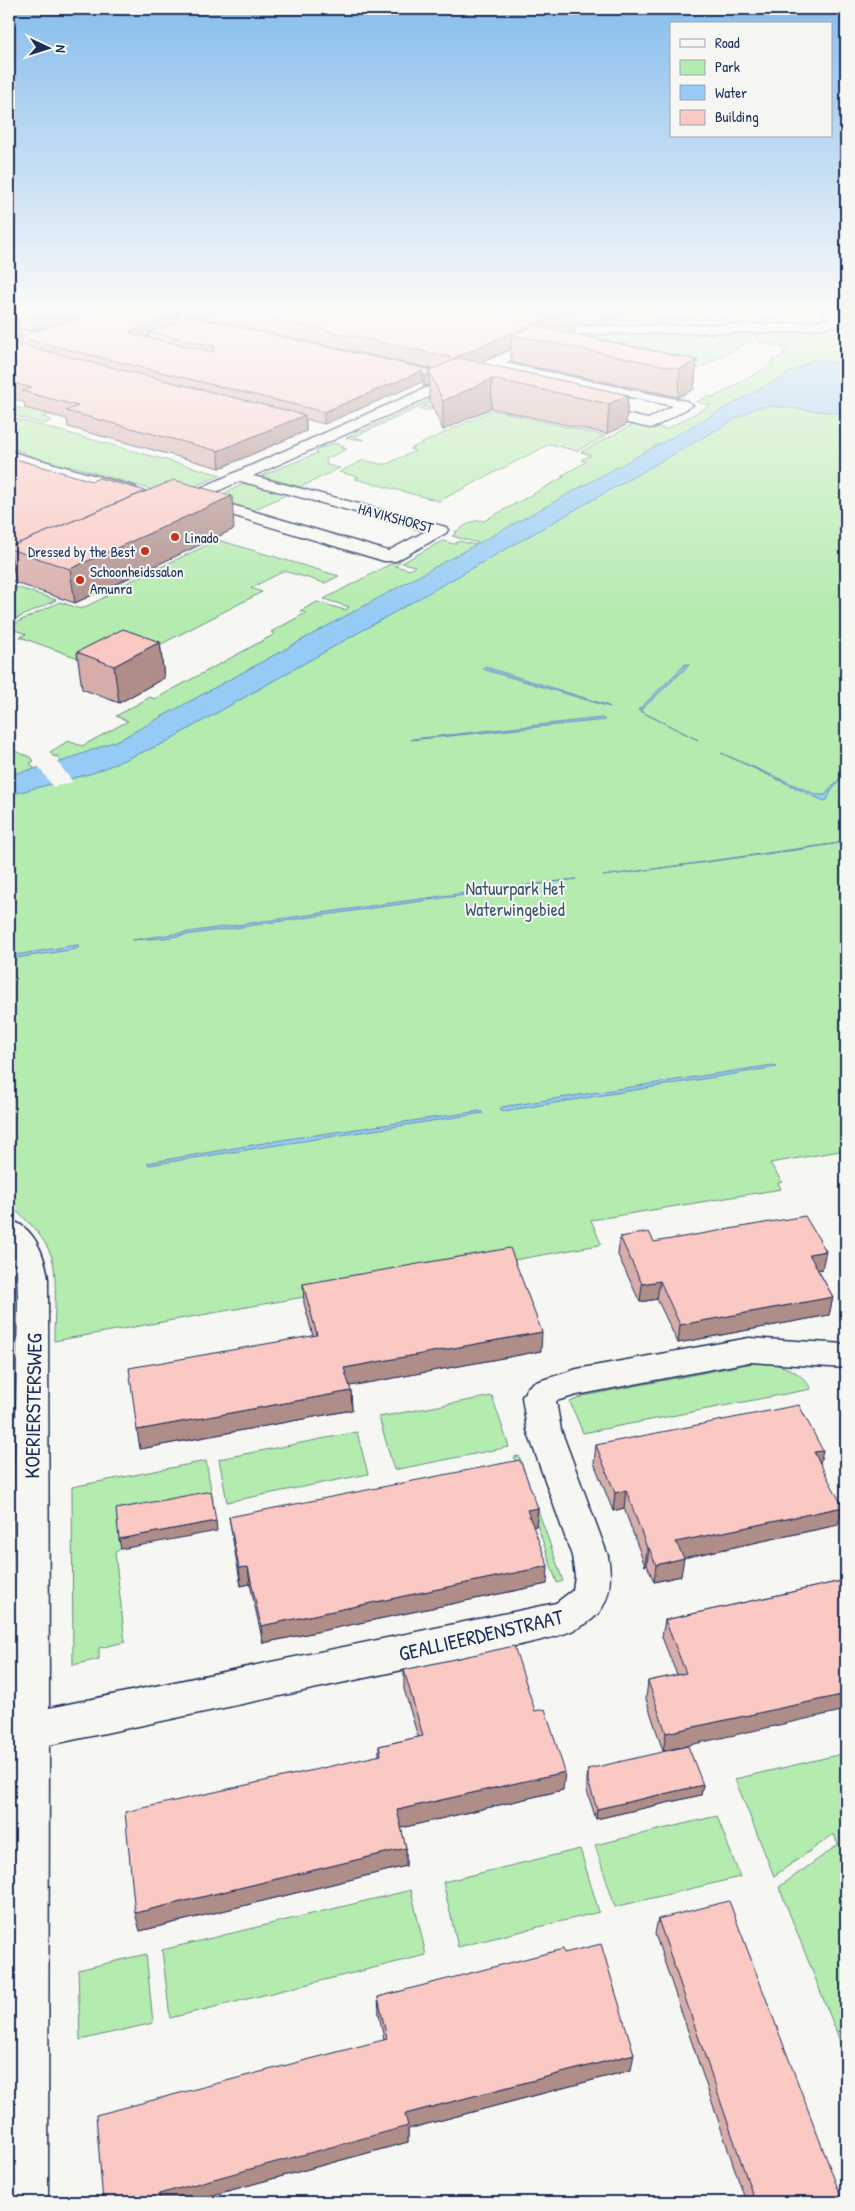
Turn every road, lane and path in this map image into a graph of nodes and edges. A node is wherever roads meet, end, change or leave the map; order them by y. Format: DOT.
graph roads {
  1 [pos="382,413"];
  2 [pos="603,413"];
  3 [pos="669,413"];
  4 [pos="318,428"];
  5 [pos="337,433"];
  6 [pos="9,455"];
  7 [pos="241,477"];
  8 [pos="143,494"];
  9 [pos="60,554"];
  10 [pos="11,574"];
  11 [pos="9,1230"];
  12 [pos="846,1356"];
  13 [pos="20,1495"];
  14 [pos="29,1731"];
  15 [pos="18,1882"];
  16 [pos="24,2202"];
  1 -- 5 [label="street"];
  2 -- 3 [label="street"];
  4 -- 5 [label="street"];
  5 -- 7 [label="street"];
  6 -- 8 [label="street"];
  7 -- 7 [label="street, HAVIKSHORST"];
  9 -- 10 [label="street"];
  11 -- 13 [label="street, KOERIERSTERSWEG"];
  12 -- 14 [label="street, GEALLIEERDENSTRAAT"];
  13 -- 14 [label="street, KOERIERSTERSWEG"];
  14 -- 15 [label="street, KOERIERSTERSWEG"];
  15 -- 16 [label="street, KOERIERSTERSWEG"];
}
